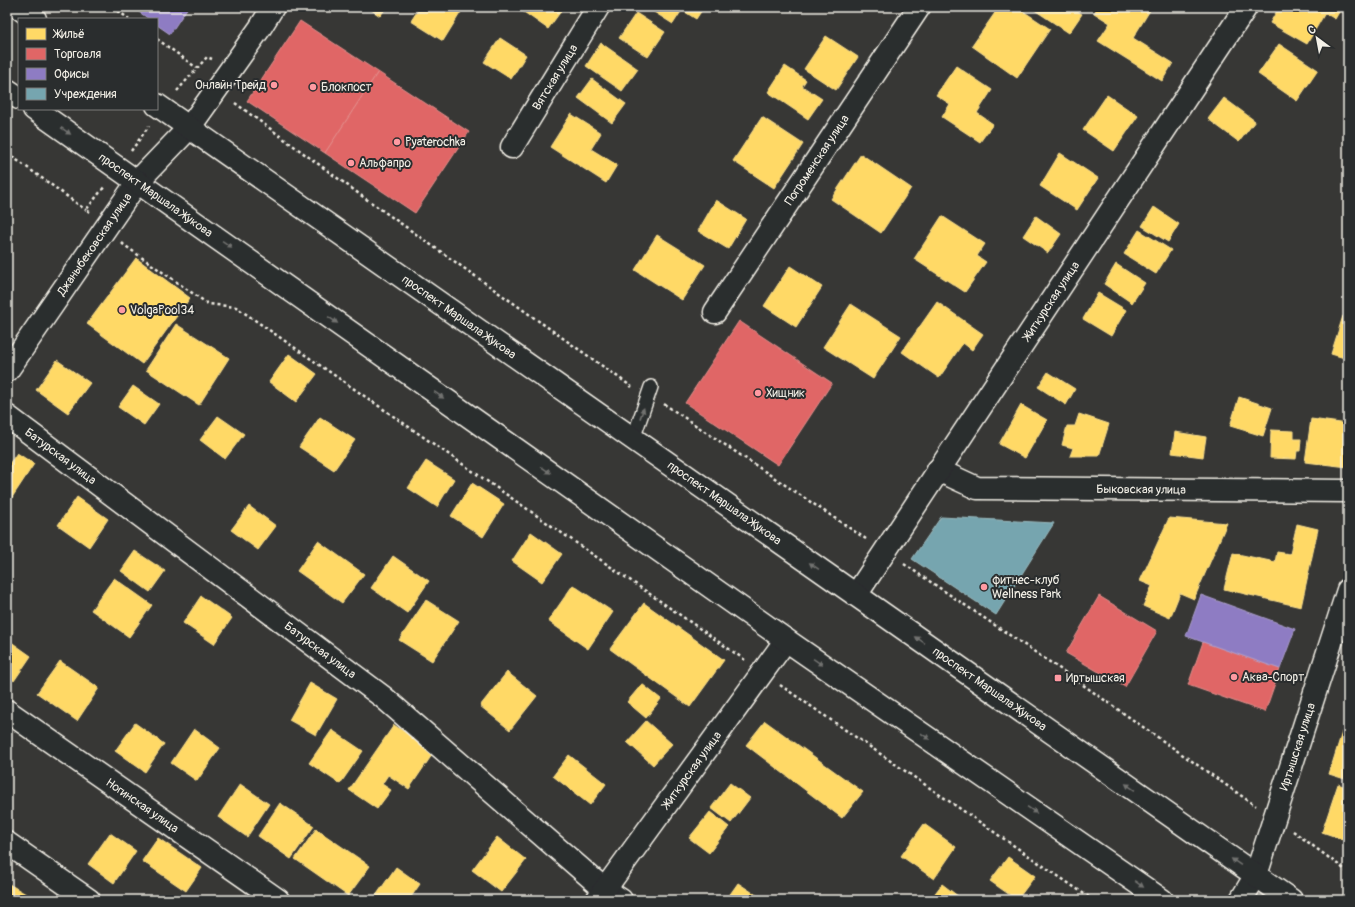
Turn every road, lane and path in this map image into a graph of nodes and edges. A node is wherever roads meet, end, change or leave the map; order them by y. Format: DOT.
graph roads {
  1 [pos="18,7"];
  2 [pos="113,7"];
  3 [pos="273,7"];
  4 [pos="598,7"];
  5 [pos="919,7"];
  6 [pos="1246,7"];
  7 [pos="34,18"];
  8 [pos="128,18"];
  9 [pos="158,40"];
  10 [pos="197,68"];
  11 [pos="230,70"];
  12 [pos="7,90"];
  13 [pos="18,97"];
  14 [pos="239,98"];
  15 [pos="159,107"];
  16 [pos="35,110"];
  17 [pos="157,110"];
  18 [pos="189,128"];
  19 [pos="512,147"];
  20 [pos="7,153"];
  21 [pos="119,168"];
  22 [pos="138,182"];
  23 [pos="86,210"];
  24 [pos="108,225"];
  25 [pos="715,312"];
  26 [pos="7,372"];
  27 [pos="649,392"];
  28 [pos="7,416"];
  29 [pos="633,439"];
  30 [pos="938,470"];
  31 [pos="1348,491"];
  32 [pos="885,551"];
  33 [pos="1348,590"];
  34 [pos="856,595"];
  35 [pos="786,640"];
  36 [pos="762,672"];
  37 [pos="7,712"];
  38 [pos="1274,817"];
  39 [pos="7,843"];
  40 [pos="1348,872"];
  41 [pos="1256,875"];
  42 [pos="607,896"];
  43 [pos="90,900"];
  44 [pos="278,900"];
  45 [pos="1093,900"];
  46 [pos="1162,900"];
  47 [pos="1241,900"];
  48 [pos="1291,900"];
  1 -- 7 [label="main road"];
  2 -- 8 [label="path"];
  3 -- 11 [label="main road, Джаныбековская улица"];
  4 -- 19 [label="main road, Вятская улица"];
  5 -- 25 [label="main road, Погроменская улица"];
  6 -- 30 [label="main road, Житкурская улица"];
  9 -- 10 [label="path"];
  10 -- 11 [label="path"];
  10 -- 15 [label="path"];
  11 -- 18 [label="main road, Джаныбековская улица"];
  12 -- 13 [label="main road"];
  14 -- 27 [label="path"];
  15 -- 18 [label="main road, проспект Маршала Жукова"];
  16 -- 21 [label="main road, проспект Маршала Жукова, one-way"];
  17 -- 21 [label="path"];
  18 -- 22 [label="main road, Джаныбековская улица"];
  18 -- 29 [label="main road, проспект Маршала Жукова"];
  20 -- 23 [label="path"];
  21 -- 22 [label="main road, проспект Маршала Жукова"];
  21 -- 23 [label="path"];
  22 -- 24 [label="main road, Джаныбековская улица"];
  22 -- 35 [label="main road, проспект Маршала Жукова, one-way"];
  23 -- 24 [label="path"];
  24 -- 26 [label="main road, Джаныбековская улица"];
  24 -- 36 [label="path"];
  29 -- 27 [label="lane, one-way"];
  27 -- 32 [label="path"];
  28 -- 42 [label="main road, Батурская улица"];
  34 -- 29 [label="main road, проспект Маршала Жукова, one-way"];
  30 -- 31 [label="main road, Быковская улица"];
  30 -- 32 [label="main road, Житкурская улица"];
  32 -- 34 [label="main road, Житкурская улица"];
  32 -- 38 [label="path"];
  33 -- 38 [label="main road, Иртышская улица"];
  41 -- 34 [label="main road, проспект Маршала Жукова, one-way"];
  35 -- 36 [label="main road, Житкурская улица"];
  35 -- 46 [label="main road, проспект Маршала Жукова, one-way"];
  36 -- 42 [label="main road, Житкурская улица"];
  36 -- 45 [label="path"];
  37 -- 44 [label="main road, Ногинская улица"];
  38 -- 40 [label="path"];
  38 -- 41 [label="main road, Иртышская улица"];
  39 -- 43 [label="main road"];
  41 -- 47 [label="main road, Иртышская улица"];
  41 -- 48 [label="main road, проспект Маршала Жукова"];
}
